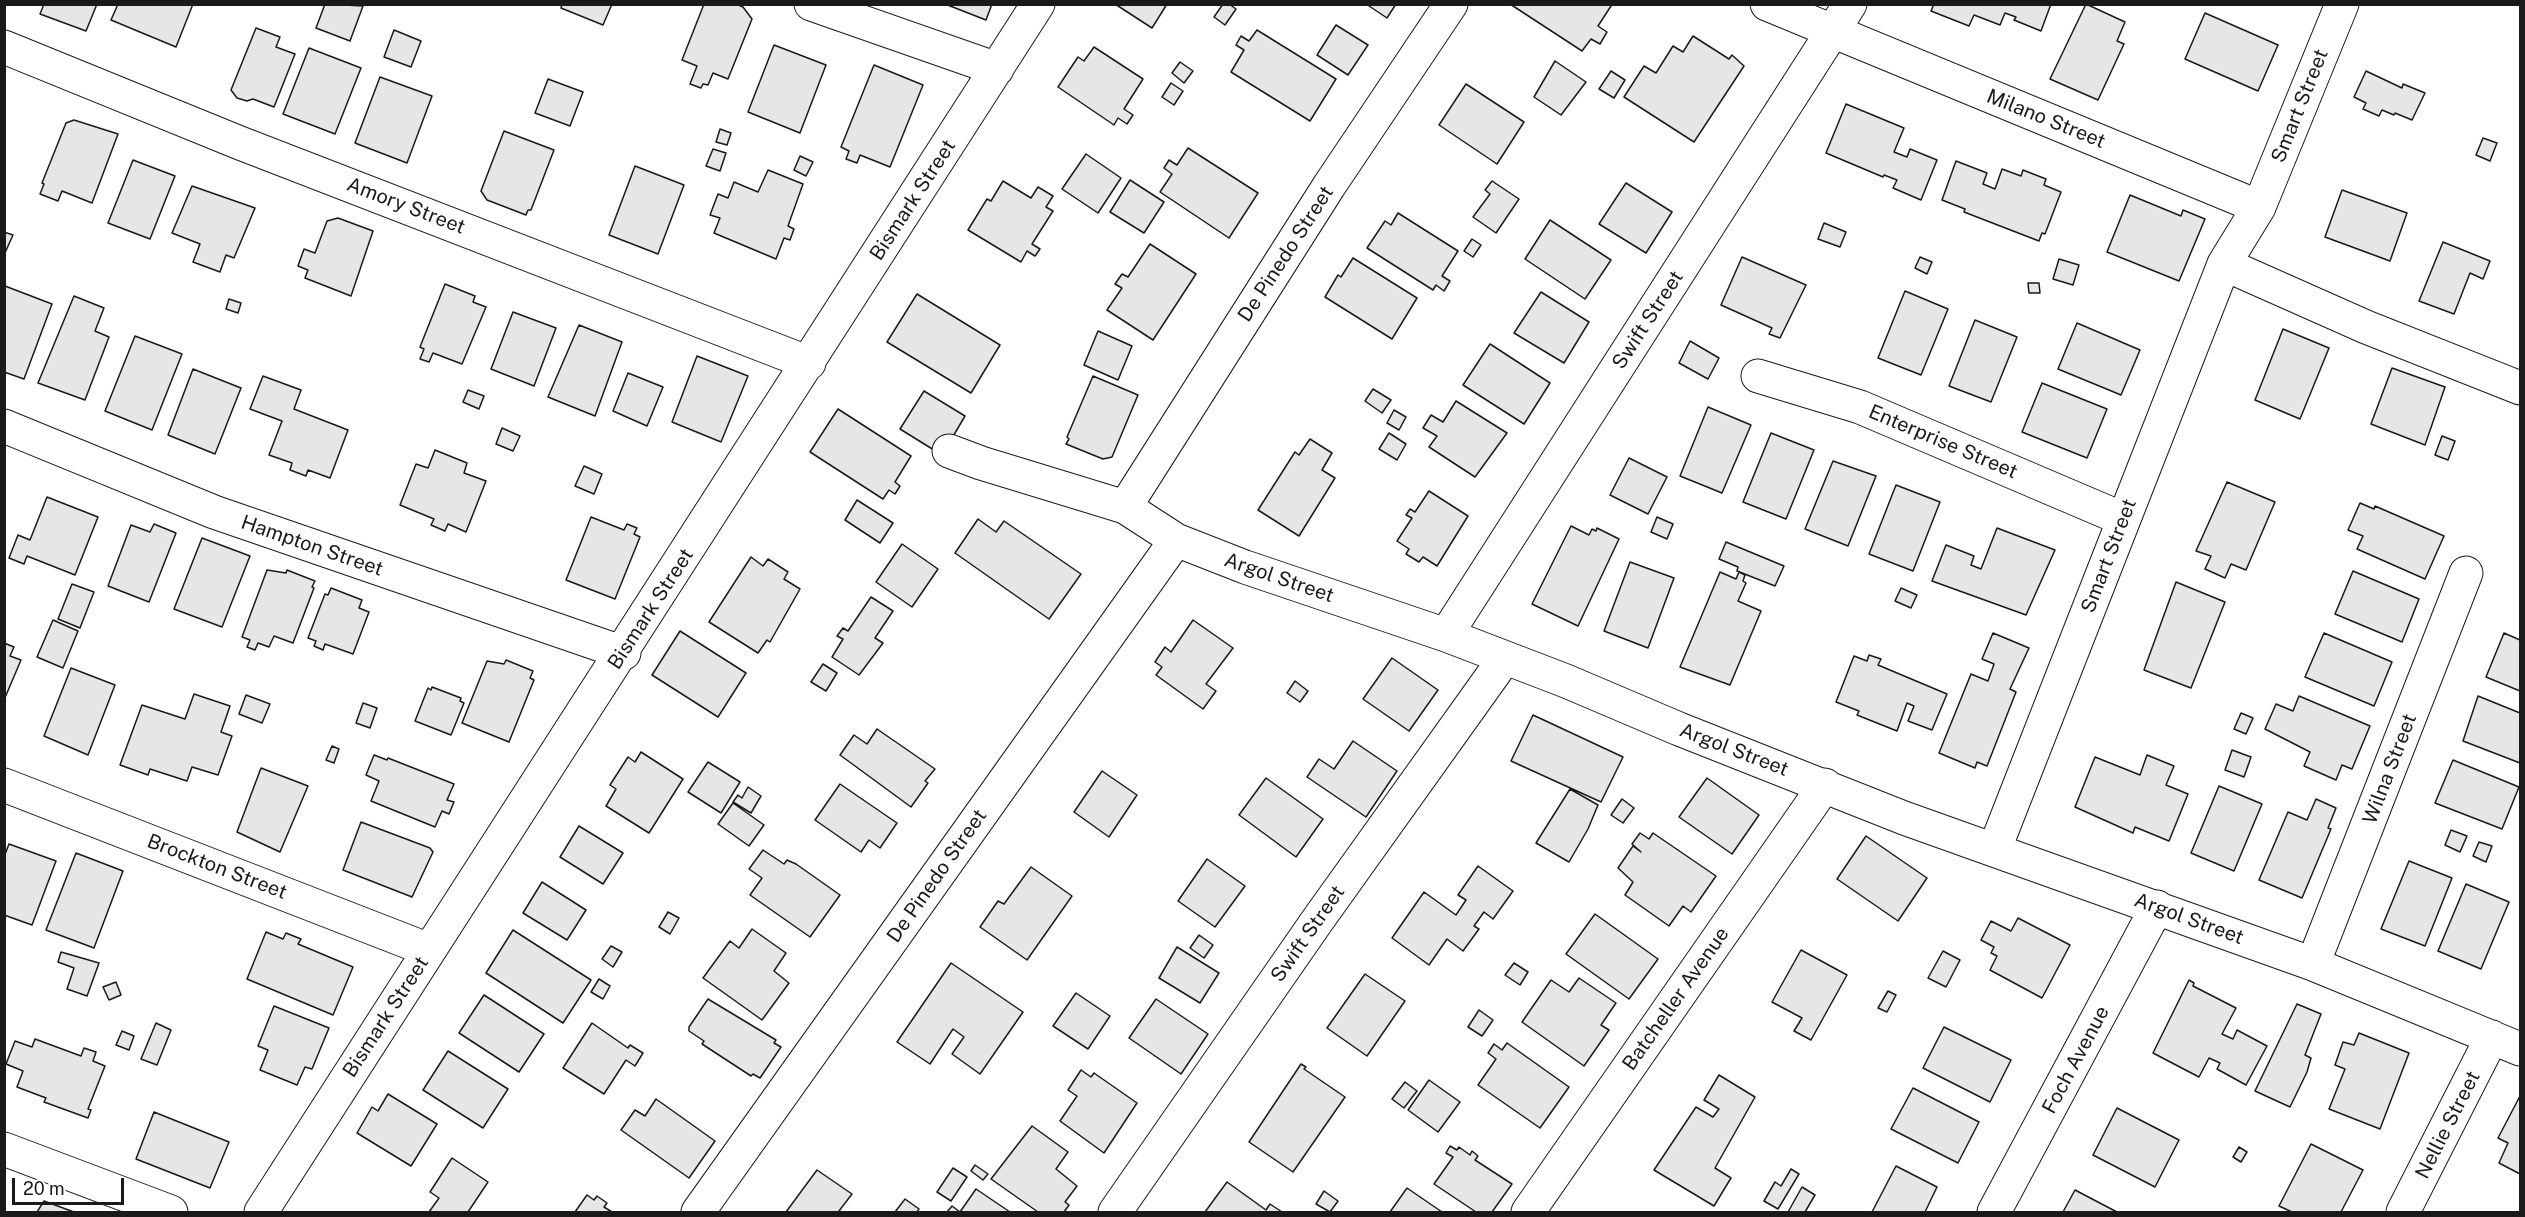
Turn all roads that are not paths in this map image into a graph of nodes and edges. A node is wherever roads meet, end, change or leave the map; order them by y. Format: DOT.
graph roads {
  1 [pos="811,4"];
  2 [pos="1038,4"];
  3 [pos="1451,4"];
  4 [pos="1767,4"];
  5 [pos="1850,4"];
  6 [pos="2342,4"];
  7 [pos="1833,32"];
  8 [pos="4,47"];
  9 [pos="997,69"];
  10 [pos="2259,207"];
  11 [pos="2224,264"];
  12 [pos="809,363"];
  13 [pos="1758,376"];
  14 [pos="2520,388"];
  15 [pos="4,426"];
  16 [pos="949,451"];
  17 [pos="1125,507"];
  18 [pos="2124,519"];
  19 [pos="1176,540"];
  20 [pos="2466,573"];
  21 [pos="1446,635"];
  22 [pos="624,653"];
  23 [pos="1504,658"];
  24 [pos="4,785"];
  25 [pos="1825,785"];
  26 [pos="1995,848"];
  27 [pos="2157,907"];
  28 [pos="429,950"];
  29 [pos="2313,964"];
  30 [pos="2506,1043"];
  31 [pos="4,1149"];
  32 [pos="171,1212"];
  33 [pos="261,1212"];
  34 [pos="698,1212"];
  35 [pos="1115,1212"];
  36 [pos="1528,1212"];
  37 [pos="1994,1212"];
  38 [pos="2403,1212"];
  1 -- 9 [label="street"];
  2 -- 9 [label="street, Bismark Street"];
  3 -- 17 [label="street, De Pinedo Street"];
  4 -- 7 [label="street, Milano Street"];
  5 -- 7 [label="street, Swift Street"];
  6 -- 10 [label="street, Smart Street"];
  7 -- 10 [label="street, Milano Street"];
  7 -- 21 [label="street, Swift Street"];
  8 -- 12 [label="street, Amory Street"];
  9 -- 12 [label="street, Bismark Street"];
  10 -- 11 [label="street, Smart Street"];
  11 -- 14 [label="street"];
  11 -- 18 [label="street, Smart Street"];
  12 -- 22 [label="street, Bismark Street"];
  13 -- 18 [label="street, Enterprise Street"];
  15 -- 22 [label="street, Hampton Street"];
  16 -- 17 [label="street, Argol Street"];
  17 -- 19 [label="street, Argol Street"];
  18 -- 26 [label="street, Smart Street"];
  19 -- 21 [label="street, Argol Street"];
  19 -- 34 [label="street, De Pinedo Street"];
  20 -- 29 [label="street, Wilna Street"];
  21 -- 23 [label="street, Argol Street"];
  22 -- 28 [label="street, Bismark Street"];
  23 -- 25 [label="street, Argol Street"];
  23 -- 35 [label="street, Swift Street"];
  24 -- 28 [label="street, Brockton Street"];
  25 -- 26 [label="street, Argol Street"];
  25 -- 36 [label="street, Batcheller Avenue"];
  26 -- 27 [label="street, Argol Street"];
  27 -- 29 [label="street, Argol Street"];
  27 -- 37 [label="street, Foch Avenue"];
  28 -- 33 [label="street, Bismark Street"];
  29 -- 30 [label="street, Argol Street"];
  30 -- 38 [label="street, Nellie Street"];
  31 -- 32 [label="street"];
}
